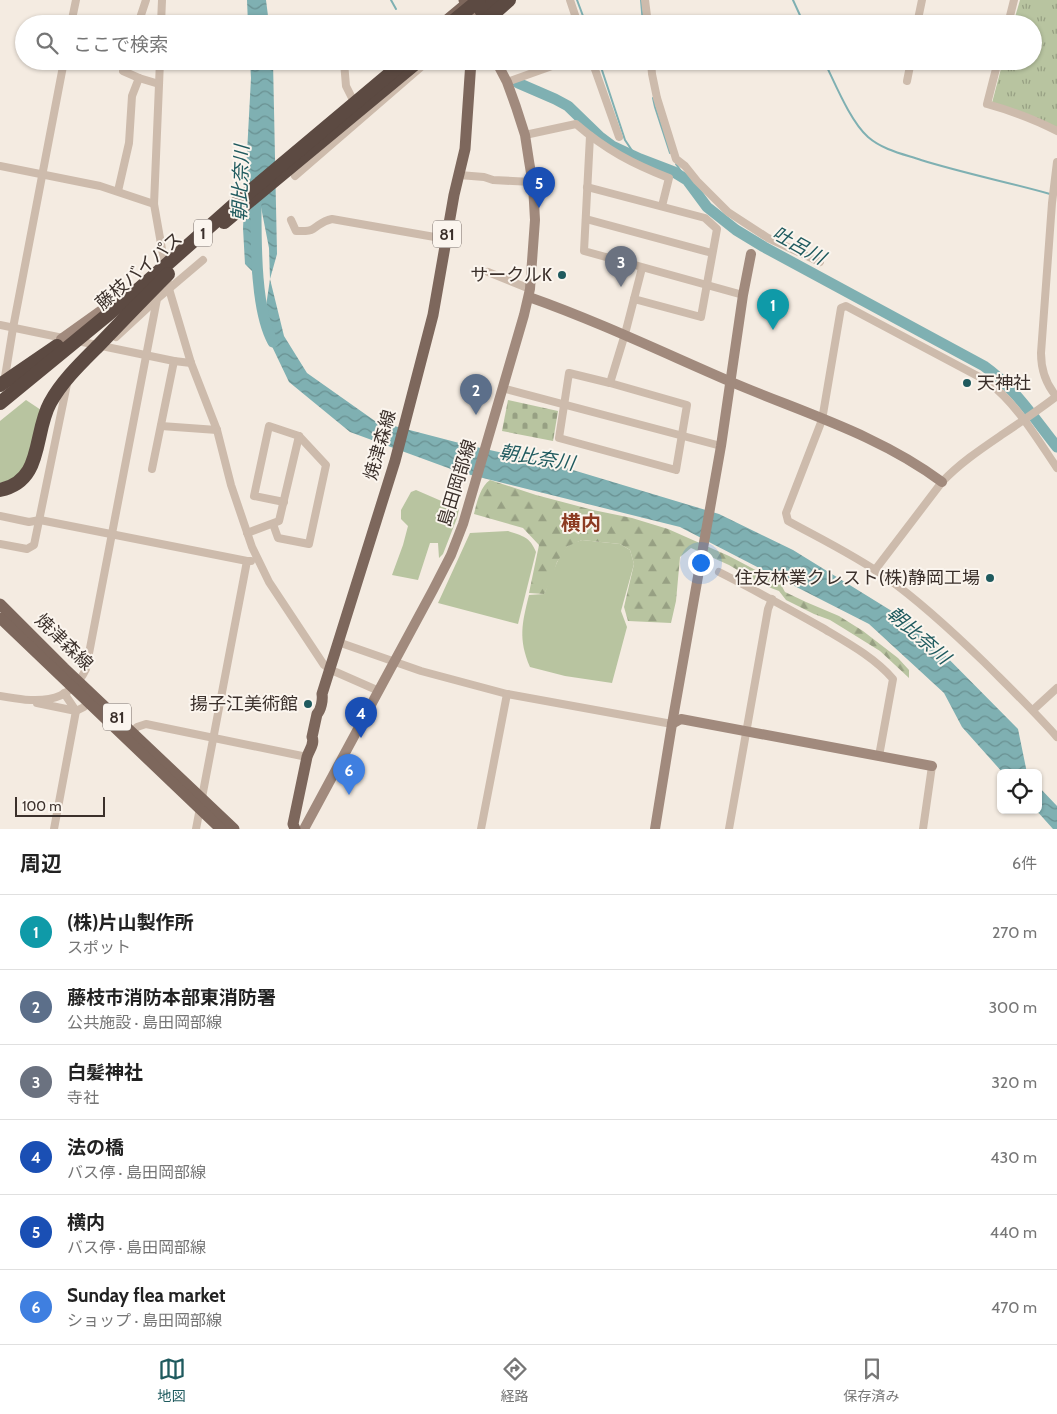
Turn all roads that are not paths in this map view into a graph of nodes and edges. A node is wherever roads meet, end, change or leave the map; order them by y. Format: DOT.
graph roads {
  1 [pos="76,0"];
  2 [pos="147,0"];
  3 [pos="493,0"];
  4 [pos="509,0"];
  5 [pos="570,0"];
  6 [pos="645,0"];
  7 [pos="922,0"];
  8 [pos="1014,0"];
  9 [pos="162,2"];
  10 [pos="474,6"];
  11 [pos="73,15"];
  12 [pos="141,15"];
  13 [pos="161,15"];
  14 [pos="458,15"];
  15 [pos="462,15"];
  16 [pos="575,15"];
  17 [pos="647,15"];
  18 [pos="919,15"];
  19 [pos="1010,15"];
  20 [pos="62,70"];
  21 [pos="123,70"];
  22 [pos="160,70"];
  23 [pos="347,70"];
  24 [pos="386,70"];
  25 [pos="395,70"];
  26 [pos="407,70"];
  27 [pos="418,70"];
  28 [pos="470,70"];
  29 [pos="500,70"];
  30 [pos="545,70"];
  31 [pos="595,70"];
  32 [pos="652,70"];
  33 [pos="909,70"];
  34 [pos="996,70"];
  35 [pos="139,78"];
  36 [pos="907,81"];
  37 [pos="159,84"];
  38 [pos="508,86"];
  39 [pos="352,98"];
  40 [pos="1057,131"];
  41 [pos="525,136"];
  42 [pos="590,136"];
  43 [pos="620,137"];
  44 [pos="1057,162"];
  45 [pos="0,166"];
  46 [pos="42,174"];
  47 [pos="459,175"];
  48 [pos="295,176"];
  49 [pos="532,182"];
  50 [pos="587,186"];
  51 [pos="118,191"];
  52 [pos="154,204"];
  53 [pos="662,206"];
  54 [pos="586,219"];
  55 [pos="291,220"];
  56 [pos="446,239"];
  57 [pos="712,253"];
  58 [pos="188,254"];
  59 [pos="751,254"];
  60 [pos="203,260"];
  61 [pos="820,262"];
  62 [pos="164,265"];
  63 [pos="642,268"];
  64 [pos="488,272"];
  65 [pos="707,285"];
  66 [pos="139,289"];
  67 [pos="169,289"];
  68 [pos="530,293"];
  69 [pos="743,295"];
  70 [pos="156,299"];
  71 [pos="634,299"];
  72 [pos="0,325"];
  73 [pos="13,328"];
  74 [pos="625,334"];
  75 [pos="61,339"];
  76 [pos="105,347"];
  77 [pos="146,354"];
  78 [pos="174,361"];
  79 [pos="191,363"];
  80 [pos="730,382"];
  81 [pos="610,383"];
  82 [pos="1,388"];
  83 [pos="502,388"];
  84 [pos="1057,396"];
  85 [pos="0,403"];
  86 [pos="563,404"];
  87 [pos="0,413"];
  88 [pos="822,418"];
  89 [pos="1025,419"];
  90 [pos="162,426"];
  91 [pos="217,430"];
  92 [pos="682,435"];
  93 [pos="299,436"];
  94 [pos="721,446"];
  95 [pos="1057,468"];
  96 [pos="152,469"];
  97 [pos="942,482"];
  98 [pos="0,490"];
  99 [pos="284,502"];
  100 [pos="0,516"];
  101 [pos="40,520"];
  102 [pos="273,524"];
  103 [pos="247,533"];
  104 [pos="111,534"];
  105 [pos="0,544"];
  106 [pos="247,561"];
  107 [pos="258,561"];
  108 [pos="874,570"];
  109 [pos="719,572"];
  110 [pos="772,599"];
  111 [pos="0,604"];
  112 [pos="0,618"];
  113 [pos="338,642"];
  114 [pos="394,661"];
  115 [pos="329,668"];
  116 [pos="72,687"];
  117 [pos="1057,688"];
  118 [pos="379,691"];
  119 [pos="507,694"];
  120 [pos="0,696"];
  121 [pos="27,701"];
  122 [pos="88,702"];
  123 [pos="1033,710"];
  124 [pos="76,711"];
  125 [pos="672,727"];
  126 [pos="132,732"];
  127 [pos="747,732"];
  128 [pos="1057,737"];
  129 [pos="213,738"];
  130 [pos="878,756"];
  131 [pos="307,757"];
  132 [pos="932,766"];
  133 [pos="202,798"];
  134 [pos="200,810"];
  135 [pos="54,829"];
  136 [pos="196,829"];
  137 [pos="221,829"];
  138 [pos="234,829"];
  139 [pos="295,829"];
  140 [pos="304,829"];
  141 [pos="481,829"];
  142 [pos="655,829"];
  143 [pos="729,829"];
  144 [pos="923,829"];
  1 -- 11 [label="street"];
  2 -- 9 [label="street"];
  2 -- 12 [label="street"];
  3 -- 10 [label="highway"];
  4 -- 10 [label="highway"];
  5 -- 16 [label="street"];
  6 -- 17 [label="street"];
  7 -- 18 [label="street"];
  8 -- 19 [label="street"];
  9 -- 13 [label="street"];
  10 -- 14 [label="main road"];
  10 -- 15 [label="highway, bridge"];
  20 -- 46 [label="street"];
  21 -- 35 [label="street"];
  22 -- 37 [label="street"];
  23 -- 39 [label="street"];
  24 -- 39 [label="street"];
  25 -- 66 [label="highway, 藤枝バイパス / 1, bridge"];
  26 -- 58 [label="highway, 藤枝バイパス / 1"];
  27 -- 48 [label="street"];
  28 -- 47 [label="main road, 焼津森線 / 81"];
  29 -- 38 [label="street, 島田岡部線"];
  30 -- 38 [label="street"];
  31 -- 43 [label="street"];
  32 -- 61 [label="street"];
  33 -- 36 [label="street"];
  34 -- 40 [label="street"];
  35 -- 37 [label="street"];
  35 -- 51 [label="street"];
  37 -- 52 [label="street"];
  38 -- 41 [label="street, 島田岡部線"];
  39 -- 62 [label="street, bridge"];
  41 -- 42 [label="street"];
  41 -- 49 [label="street, 島田岡部線"];
  42 -- 50 [label="street"];
  42 -- 53 [label="street"];
  44 -- 84 [label="street"];
  45 -- 46 [label="street"];
  46 -- 51 [label="street"];
  46 -- 73 [label="street"];
  47 -- 49 [label="street"];
  47 -- 56 [label="main road, 焼津森線 / 81"];
  49 -- 68 [label="street, 島田岡部線"];
  50 -- 53 [label="street"];
  50 -- 54 [label="street"];
  51 -- 52 [label="street"];
  52 -- 62 [label="street"];
  53 -- 57 [label="street"];
  54 -- 57 [label="street"];
  54 -- 63 [label="street"];
  55 -- 56 [label="street"];
  56 -- 113 [label="main road, 焼津森線 / 81"];
  57 -- 65 [label="street"];
  58 -- 87 [label="highway, 藤枝バイパス / 1, bridge"];
  58 -- 98 [label="highway, bridge"];
  59 -- 69 [label="street"];
  60 -- 67 [label="street"];
  62 -- 67 [label="street"];
  62 -- 75 [label="street"];
  63 -- 65 [label="street"];
  63 -- 71 [label="street"];
  64 -- 68 [label="street"];
  65 -- 69 [label="street"];
  65 -- 71 [label="street"];
  66 -- 82 [label="highway, 1, bridge"];
  66 -- 85 [label="highway, 藤枝バイパス / 1, bridge"];
  67 -- 70 [label="street"];
  67 -- 79 [label="street"];
  68 -- 74 [label="street"];
  68 -- 83 [label="street, 島田岡部線"];
  69 -- 80 [label="street"];
  70 -- 76 [label="street"];
  70 -- 77 [label="street"];
  71 -- 74 [label="street"];
  72 -- 73 [label="street"];
  73 -- 75 [label="street"];
  73 -- 82 [label="street"];
  74 -- 80 [label="street"];
  74 -- 81 [label="street"];
  75 -- 76 [label="street"];
  75 -- 82 [label="street"];
  76 -- 77 [label="street"];
  76 -- 101 [label="street"];
  77 -- 78 [label="street"];
  77 -- 104 [label="street"];
  78 -- 79 [label="street"];
  78 -- 90 [label="street"];
  79 -- 91 [label="street"];
  80 -- 88 [label="street"];
  80 -- 94 [label="street"];
  81 -- 86 [label="street"];
  81 -- 92 [label="street"];
  83 -- 86 [label="street"];
  83 -- 114 [label="street, 島田岡部線"];
  84 -- 89 [label="street"];
  86 -- 92 [label="street"];
  86 -- 92 [label="street"];
  88 -- 89 [label="street"];
  88 -- 97 [label="street"];
  88 -- 108 [label="street"];
  89 -- 95 [label="street"];
  89 -- 97 [label="street"];
  90 -- 91 [label="street"];
  90 -- 96 [label="street"];
  91 -- 103 [label="street"];
  92 -- 94 [label="street"];
  93 -- 99 [label="street"];
  93 -- 99 [label="street"];
  93 -- 102 [label="street"];
  94 -- 125 [label="street"];
  97 -- 108 [label="street"];
  99 -- 102 [label="street"];
  100 -- 101 [label="street"];
  101 -- 104 [label="street"];
  101 -- 105 [label="street"];
  102 -- 103 [label="street"];
  103 -- 107 [label="street"];
  104 -- 106 [label="street"];
  104 -- 116 [label="street"];
  106 -- 107 [label="street"];
  106 -- 129 [label="street"];
  107 -- 115 [label="street"];
  108 -- 123 [label="street"];
  109 -- 110 [label="street"];
  110 -- 127 [label="street"];
  110 -- 130 [label="street"];
  111 -- 116 [label="main road, 焼津森線 / 81"];
  112 -- 116 [label="main road, 焼津森線 / 81"];
  113 -- 114 [label="street"];
  113 -- 115 [label="main road, 焼津森線 / 81"];
  114 -- 118 [label="street, 島田岡部線"];
  114 -- 119 [label="street"];
  115 -- 118 [label="street"];
  115 -- 131 [label="main road, 焼津森線 / 81"];
  116 -- 121 [label="street"];
  116 -- 122 [label="main road, 焼津森線 / 81"];
  116 -- 124 [label="street"];
  116 -- 126 [label="main road, 焼津森線 / 81"];
  117 -- 123 [label="street"];
  118 -- 140 [label="street, 島田岡部線"];
  119 -- 125 [label="street"];
  119 -- 141 [label="street"];
  120 -- 121 [label="street"];
  121 -- 124 [label="street"];
  122 -- 124 [label="street"];
  122 -- 134 [label="main road, 焼津森線 / 81"];
  123 -- 128 [label="street"];
  124 -- 135 [label="street"];
  125 -- 127 [label="street"];
  125 -- 142 [label="street"];
  126 -- 129 [label="street"];
  126 -- 133 [label="main road, 焼津森線 / 81"];
  127 -- 130 [label="street"];
  127 -- 143 [label="street"];
  129 -- 131 [label="street"];
  129 -- 133 [label="street"];
  130 -- 132 [label="street"];
  131 -- 139 [label="main road, 焼津森線 / 81"];
  132 -- 144 [label="street"];
  133 -- 134 [label="street"];
  133 -- 138 [label="main road, 焼津森線 / 81"];
  134 -- 136 [label="street"];
  134 -- 137 [label="main road, 焼津森線 / 81"];
}
